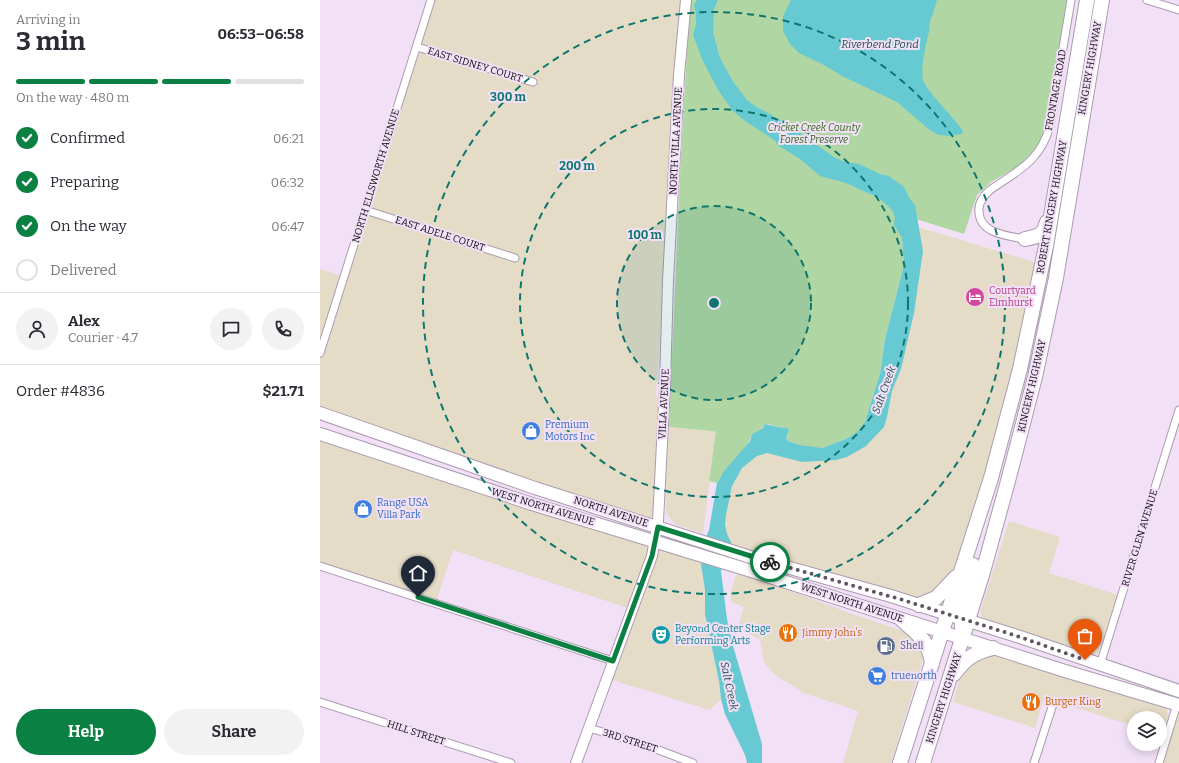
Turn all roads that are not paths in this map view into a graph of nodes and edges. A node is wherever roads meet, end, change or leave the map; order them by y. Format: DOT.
graph roads {
  1 [pos="431,0"];
  2 [pos="686,0"];
  3 [pos="1071,0"];
  4 [pos="1087,0"];
  5 [pos="1102,0"];
  6 [pos="1146,0"];
  7 [pos="1179,10"];
  8 [pos="417,47"];
  9 [pos="533,82"];
  10 [pos="1052,207"];
  11 [pos="365,210"];
  12 [pos="1025,239"];
  13 [pos="515,258"];
  14 [pos="1040,275"];
  15 [pos="668,281"];
  16 [pos="320,353"];
  17 [pos="1179,410"];
  18 [pos="320,413"];
  19 [pos="320,434"];
  20 [pos="1002,435"];
  21 [pos="658,527"];
  22 [pos="656,542"];
  23 [pos="320,566"];
  24 [pos="961,572"];
  25 [pos="919,605"];
  26 [pos="947,614"];
  27 [pos="965,619"];
  28 [pos="902,620"];
  29 [pos="941,631"];
  30 [pos="962,639"];
  31 [pos="994,648"];
  32 [pos="613,661"];
  33 [pos="1100,664"];
  34 [pos="932,666"];
  35 [pos="948,683"];
  36 [pos="1179,691"];
  37 [pos="320,702"];
  38 [pos="1053,704"];
  39 [pos="1178,705"];
  40 [pos="589,728"];
  41 [pos="511,763"];
  42 [pos="576,763"];
  43 [pos="692,763"];
  44 [pos="900,763"];
  45 [pos="923,763"];
  46 [pos="1034,763"];
  47 [pos="1159,763"];
  1 -- 8 [label="street, NORTH ELLSWORTH AVENUE"];
  2 -- 15 [label="main road, NORTH VILLA AVENUE"];
  3 -- 12 [label="street, FRONTAGE ROAD"];
  4 -- 10 [label="highway, ROBERT KINGERY HIGHWAY"];
  5 -- 27 [label="highway, KINGERY HIGHWAY"];
  6 -- 7 [label="street"];
  8 -- 9 [label="street, EAST SIDNEY COURT"];
  8 -- 11 [label="street, NORTH ELLSWORTH AVENUE"];
  10 -- 12 [label="highway"];
  10 -- 14 [label="highway, ROBERT KINGERY HIGHWAY"];
  11 -- 13 [label="street, EAST ADELE COURT"];
  11 -- 16 [label="street, NORTH ELLSWORTH AVENUE"];
  12 -- 14 [label="highway"];
  14 -- 20 [label="highway, ROBERT KINGERY HIGHWAY"];
  15 -- 21 [label="main road, VILLA AVENUE"];
  17 -- 33 [label="street, RIVER GLEN AVENUE"];
  18 -- 21 [label="main road, NORTH AVENUE"];
  19 -- 22 [label="main road, WEST NORTH AVENUE"];
  20 -- 24 [label="highway, ROBERT KINGERY HIGHWAY"];
  20 -- 27 [label="highway"];
  21 -- 22 [label="main road"];
  21 -- 25 [label="main road, NORTH AVENUE"];
  22 -- 28 [label="main road, WEST NORTH AVENUE"];
  22 -- 32 [label="main road"];
  23 -- 32 [label="street"];
  24 -- 25 [label="highway"];
  24 -- 26 [label="highway"];
  25 -- 26 [label="main road, NORTH AVENUE"];
  26 -- 27 [label="main road, NORTH AVENUE"];
  26 -- 29 [label="highway"];
  27 -- 30 [label="highway, KINGERY HIGHWAY"];
  27 -- 33 [label="main road, NORTH AVENUE"];
  28 -- 29 [label="main road, WEST NORTH AVENUE"];
  28 -- 34 [label="highway"];
  29 -- 30 [label="main road, WEST NORTH AVENUE"];
  29 -- 34 [label="highway"];
  30 -- 31 [label="main road, WEST NORTH AVENUE"];
  30 -- 35 [label="highway, KINGERY HIGHWAY"];
  31 -- 35 [label="highway"];
  31 -- 39 [label="main road, WEST NORTH AVENUE"];
  32 -- 40 [label="main road"];
  33 -- 36 [label="main road, NORTH AVENUE"];
  34 -- 44 [label="highway"];
  35 -- 45 [label="highway, KINGERY HIGHWAY"];
  37 -- 41 [label="street, HILL STREET"];
  38 -- 46 [label="street"];
  39 -- 47 [label="street"];
  40 -- 42 [label="main road"];
  40 -- 43 [label="street, 3RD STREET"];
}
